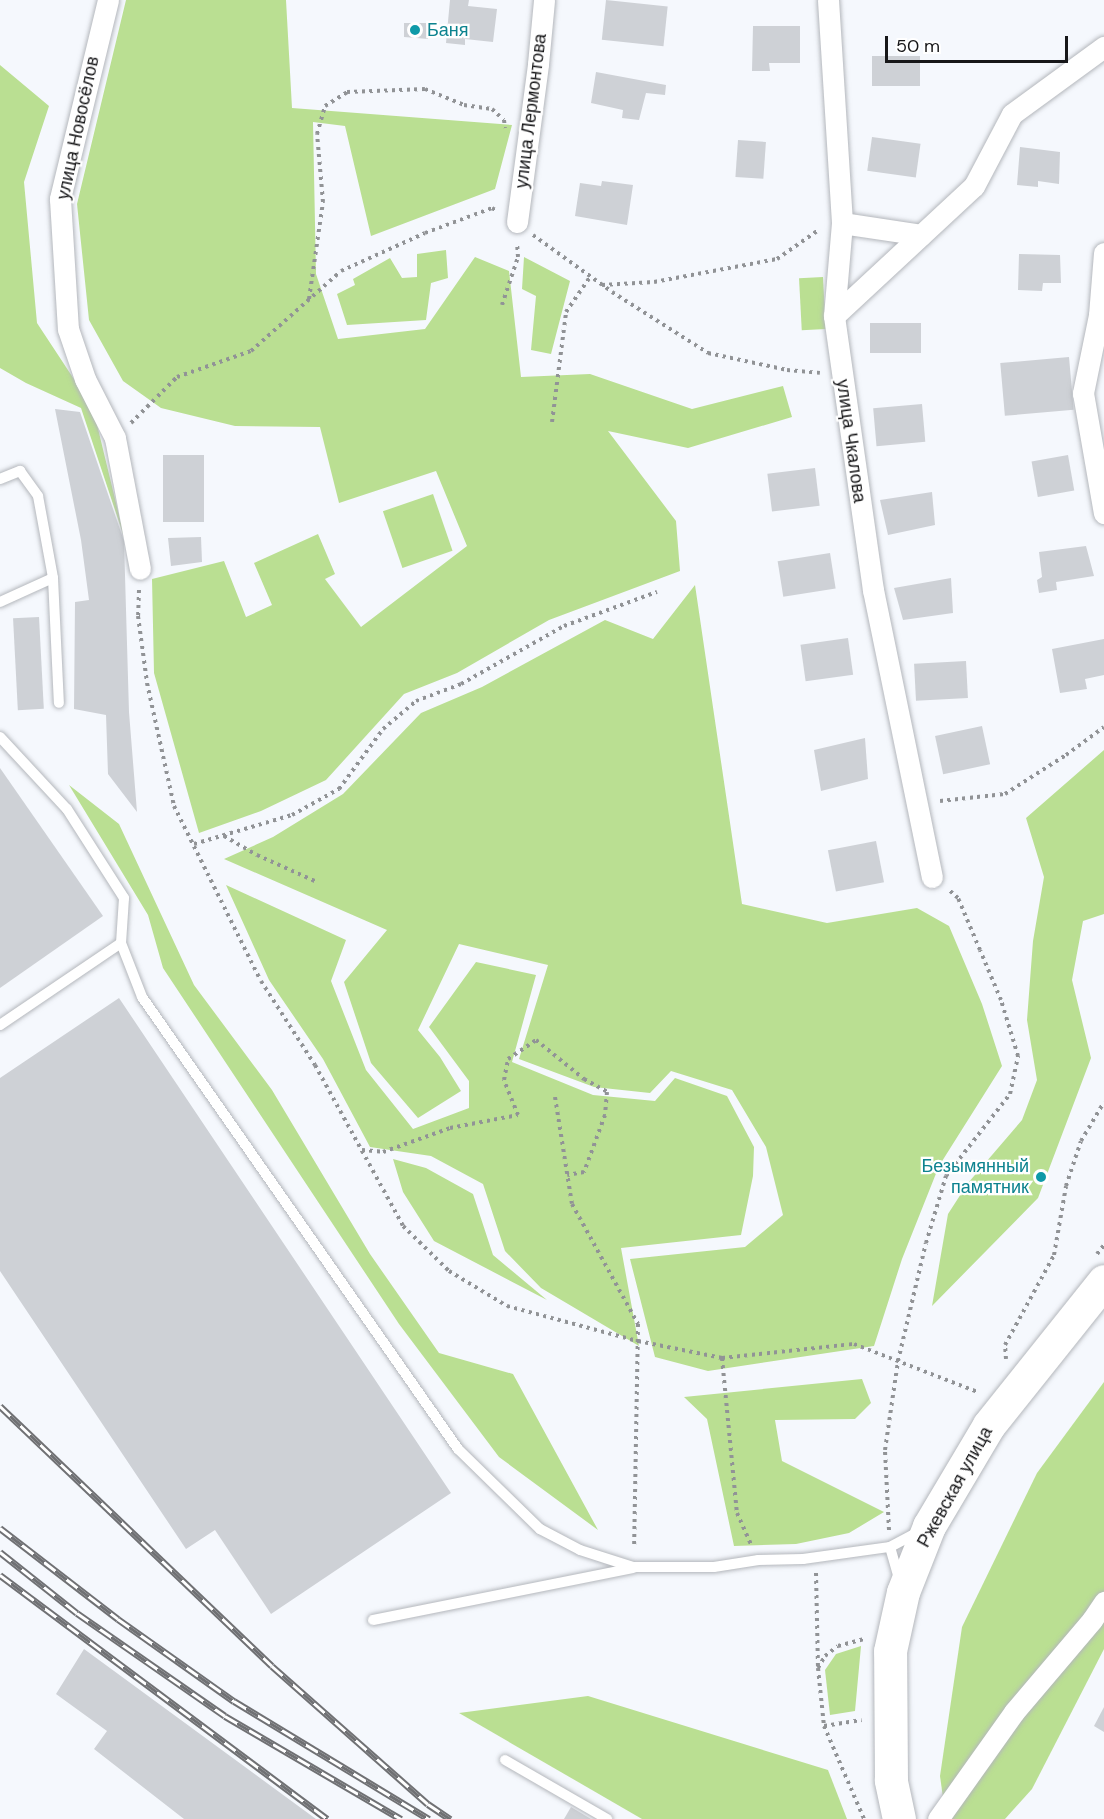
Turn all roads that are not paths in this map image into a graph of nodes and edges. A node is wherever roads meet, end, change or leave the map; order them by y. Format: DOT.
graph roads {
  1 [pos="108,0"];
  2 [pos="544,0"];
  3 [pos="828,0"];
  4 [pos="1104,47"];
  5 [pos="517,222"];
  6 [pos="842,223"];
  7 [pos="921,235"];
  8 [pos="1104,253"];
  9 [pos="834,316"];
  10 [pos="0,479"];
  11 [pos="1104,513"];
  12 [pos="140,569"];
  13 [pos="53,578"];
  14 [pos="0,602"];
  15 [pos="59,703"];
  16 [pos="1,739"];
  17 [pos="932,877"];
  18 [pos="121,943"];
  19 [pos="0,1025"];
  20 [pos="1104,1281"];
  21 [pos="929,1526"];
  22 [pos="890,1547"];
  23 [pos="633,1568"];
  24 [pos="903,1592"];
  25 [pos="1104,1602"];
  26 [pos="373,1620"];
  27 [pos="505,1760"];
  28 [pos="607,1819"];
  29 [pos="899,1819"];
  30 [pos="938,1819"];
  1 -- 12 [label="street, улица Новосёлов"];
  2 -- 5 [label="street, улица Лермонтова"];
  3 -- 6 [label="street, улица Чкалова"];
  4 -- 7 [label="street"];
  6 -- 7 [label="street"];
  6 -- 9 [label="street, улица Чкалова"];
  7 -- 9 [label="street"];
  8 -- 11 [label="street"];
  9 -- 17 [label="street, улица Чкалова"];
  10 -- 13 [label="lane"];
  13 -- 14 [label="lane"];
  13 -- 15 [label="lane"];
  16 -- 18 [label="lane"];
  18 -- 19 [label="lane"];
  18 -- 23 [label="lane"];
  20 -- 21 [label="main road, Ржевская улица"];
  21 -- 22 [label="lane"];
  21 -- 24 [label="main road, Ржевская улица"];
  22 -- 23 [label="lane"];
  22 -- 24 [label="lane"];
  23 -- 26 [label="lane"];
  24 -- 29 [label="main road, Ржевская улица"];
  25 -- 30 [label="street"];
  27 -- 28 [label="lane"];
}
